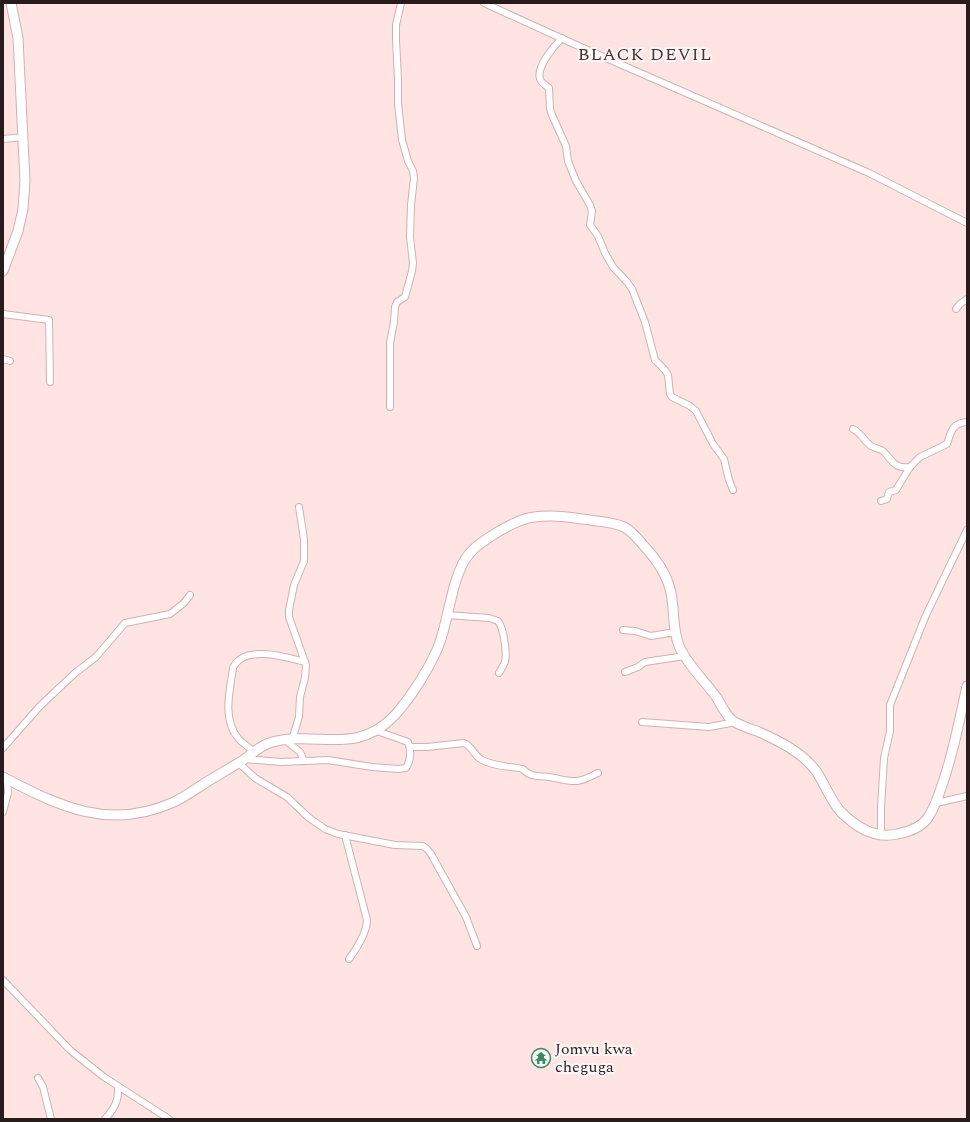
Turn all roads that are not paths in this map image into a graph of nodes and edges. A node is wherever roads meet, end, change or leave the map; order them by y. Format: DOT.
graph roads {
  1 [pos="11,3"];
  2 [pos="401,3"];
  3 [pos="484,3"];
  4 [pos="562,38"];
  5 [pos="24,137"];
  6 [pos="3,139"];
  7 [pos="967,223"];
  8 [pos="3,270"];
  9 [pos="967,299"];
  10 [pos="956,309"];
  11 [pos="3,314"];
  12 [pos="3,359"];
  13 [pos="10,361"];
  14 [pos="50,382"];
  15 [pos="390,407"];
  16 [pos="967,422"];
  17 [pos="853,429"];
  18 [pos="910,467"];
  19 [pos="733,490"];
  20 [pos="881,501"];
  21 [pos="300,507"];
  22 [pos="967,530"];
  23 [pos="190,595"];
  24 [pos="447,615"];
  25 [pos="623,630"];
  26 [pos="674,632"];
  27 [pos="685,656"];
  28 [pos="305,662"];
  29 [pos="625,672"];
  30 [pos="499,674"];
  31 [pos="967,686"];
  32 [pos="642,722"];
  33 [pos="736,722"];
  34 [pos="377,731"];
  35 [pos="289,740"];
  36 [pos="410,747"];
  37 [pos="3,748"];
  38 [pos="254,752"];
  39 [pos="242,761"];
  40 [pos="304,761"];
  41 [pos="598,773"];
  42 [pos="5,778"];
  43 [pos="967,796"];
  44 [pos="936,803"];
  45 [pos="3,812"];
  46 [pos="345,835"];
  47 [pos="881,835"];
  48 [pos="477,946"];
  49 [pos="349,959"];
  50 [pos="3,980"];
  51 [pos="38,1078"];
  52 [pos="118,1087"];
  53 [pos="51,1119"];
  54 [pos="105,1119"];
  55 [pos="169,1119"];
  1 -- 5 [label="main road"];
  2 -- 15 [label="street"];
  3 -- 4 [label="street"];
  4 -- 7 [label="street"];
  4 -- 19 [label="street"];
  5 -- 6 [label="street"];
  5 -- 8 [label="main road"];
  9 -- 10 [label="street"];
  11 -- 14 [label="street"];
  12 -- 13 [label="street"];
  16 -- 18 [label="street"];
  17 -- 18 [label="street"];
  18 -- 20 [label="street"];
  21 -- 28 [label="street"];
  22 -- 47 [label="street"];
  23 -- 37 [label="street"];
  24 -- 26 [label="main road"];
  24 -- 30 [label="street"];
  24 -- 34 [label="main road"];
  25 -- 26 [label="street"];
  26 -- 27 [label="main road"];
  27 -- 29 [label="street"];
  27 -- 33 [label="main road"];
  28 -- 35 [label="street"];
  28 -- 38 [label="street"];
  31 -- 44 [label="main road"];
  32 -- 33 [label="street"];
  33 -- 47 [label="main road"];
  34 -- 35 [label="main road"];
  34 -- 36 [label="street"];
  35 -- 38 [label="main road"];
  35 -- 40 [label="street"];
  36 -- 40 [label="street"];
  36 -- 41 [label="street"];
  38 -- 39 [label="main road"];
  39 -- 40 [label="street"];
  39 -- 42 [label="main road"];
  39 -- 46 [label="street"];
  42 -- 45 [label="street"];
  43 -- 44 [label="street"];
  44 -- 47 [label="main road"];
  46 -- 48 [label="street"];
  46 -- 49 [label="street"];
  50 -- 52 [label="street"];
  51 -- 53 [label="street"];
  52 -- 54 [label="street"];
  52 -- 55 [label="street"];
}
